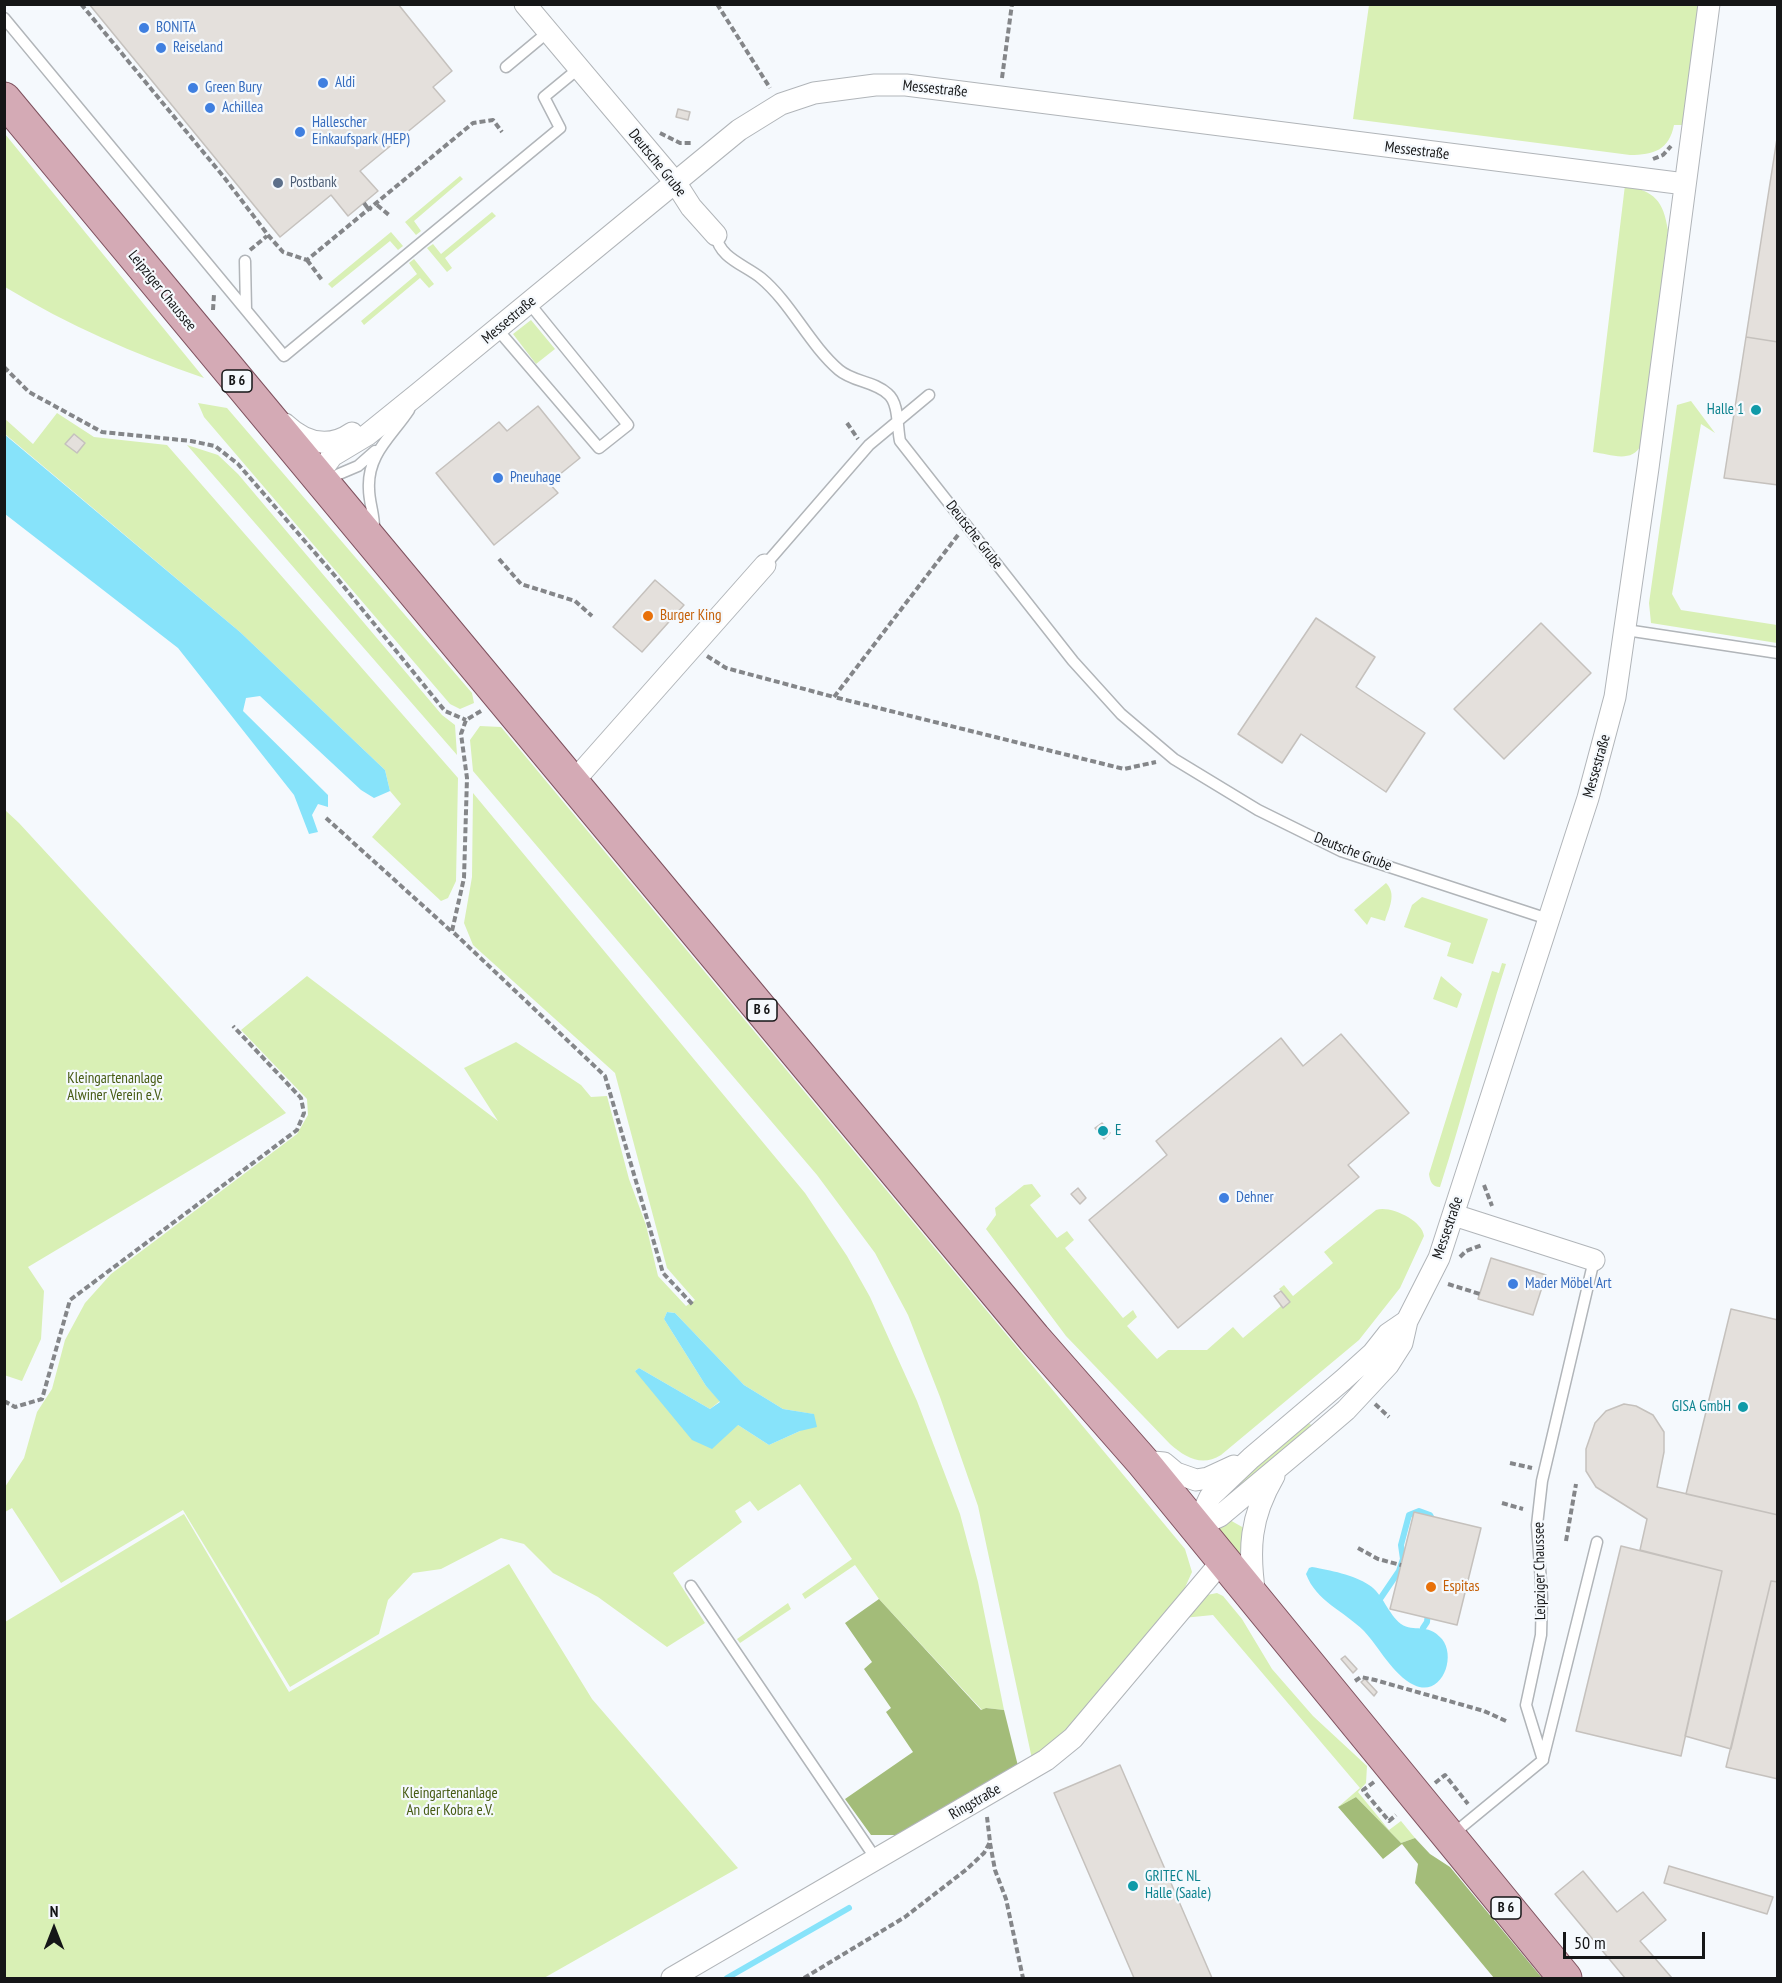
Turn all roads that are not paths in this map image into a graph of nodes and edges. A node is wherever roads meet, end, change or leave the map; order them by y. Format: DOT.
graph roads {
  1 [pos="525,4"];
  2 [pos="1709,4"];
  3 [pos="4,18"];
  4 [pos="548,32"];
  5 [pos="506,67"];
  6 [pos="578,69"];
  7 [pos="4,99"];
  8 [pos="675,182"];
  9 [pos="1685,184"];
  10 [pos="716,235"];
  11 [pos="245,261"];
  12 [pos="529,303"];
  13 [pos="246,310"];
  14 [pos="498,330"];
  15 [pos="246,392"];
  16 [pos="419,393"];
  17 [pos="929,395"];
  18 [pos="896,422"];
  19 [pos="377,449"];
  20 [pos="322,482"];
  21 [pos="373,543"];
  22 [pos="765,565"];
  23 [pos="1626,630"];
  24 [pos="1778,653"];
  25 [pos="573,782"];
  26 [pos="1548,919"];
  27 [pos="1454,1215"];
  28 [pos="1594,1260"];
  29 [pos="1407,1322"];
  30 [pos="1251,1458"];
  31 [pos="1142,1461"];
  32 [pos="1278,1468"];
  33 [pos="1196,1527"];
  34 [pos="1597,1542"];
  35 [pos="1223,1560"];
  36 [pos="691,1586"];
  37 [pos="1256,1599"];
  38 [pos="1543,1760"];
  39 [pos="1448,1838"];
  40 [pos="876,1859"];
  41 [pos="672,1978"];
  42 [pos="1565,1978"];
  1 -- 4 [label="street, Deutsche Grube"];
  2 -- 9 [label="street, Messestraße"];
  3 -- 13 [label="lane"];
  4 -- 5 [label="lane"];
  4 -- 6 [label="street, Deutsche Grube"];
  6 -- 8 [label="street, Deutsche Grube"];
  6 -- 13 [label="lane"];
  7 -- 15 [label="main road, Leipziger Chaussee / B 6"];
  8 -- 9 [label="street, Messestraße"];
  8 -- 10 [label="street, Deutsche Grube"];
  8 -- 12 [label="street, Messestraße"];
  9 -- 23 [label="street, Messestraße"];
  10 -- 18 [label="lane, Deutsche Grube"];
  11 -- 13 [label="lane"];
  12 -- 14 [label="street, Messestraße"];
  12 -- 14 [label="lane"];
  14 -- 16 [label="street, Messestraße"];
  15 -- 16 [label="street"];
  15 -- 20 [label="main road, Leipziger Chaussee / B 6"];
  16 -- 19 [label="lane"];
  16 -- 20 [label="street, Messestraße"];
  17 -- 18 [label="lane"];
  18 -- 22 [label="lane"];
  18 -- 26 [label="lane, Deutsche Grube"];
  19 -- 20 [label="lane"];
  19 -- 21 [label="lane"];
  20 -- 21 [label="main road, B 6"];
  21 -- 25 [label="main road, B 6"];
  22 -- 25 [label="street"];
  23 -- 24 [label="lane"];
  23 -- 26 [label="street, Messestraße"];
  25 -- 31 [label="main road, B 6"];
  26 -- 27 [label="street, Messestraße"];
  27 -- 28 [label="street"];
  27 -- 29 [label="street, Messestraße"];
  28 -- 38 [label="lane, Leipziger Chaussee"];
  29 -- 30 [label="street, Messestraße"];
  29 -- 32 [label="street, Messestraße"];
  30 -- 31 [label="street, Messestraße"];
  30 -- 33 [label="street, Messestraße"];
  31 -- 33 [label="main road, B 6"];
  32 -- 33 [label="street, Messestraße"];
  32 -- 37 [label="street, Messestraße"];
  33 -- 35 [label="main road, B 6"];
  34 -- 38 [label="lane"];
  35 -- 37 [label="main road, B 6"];
  35 -- 40 [label="street, Ringstraße"];
  36 -- 40 [label="lane"];
  37 -- 39 [label="main road, B 6"];
  38 -- 39 [label="lane"];
  39 -- 42 [label="main road, B 6"];
  40 -- 41 [label="street, Ringstraße"];
}
